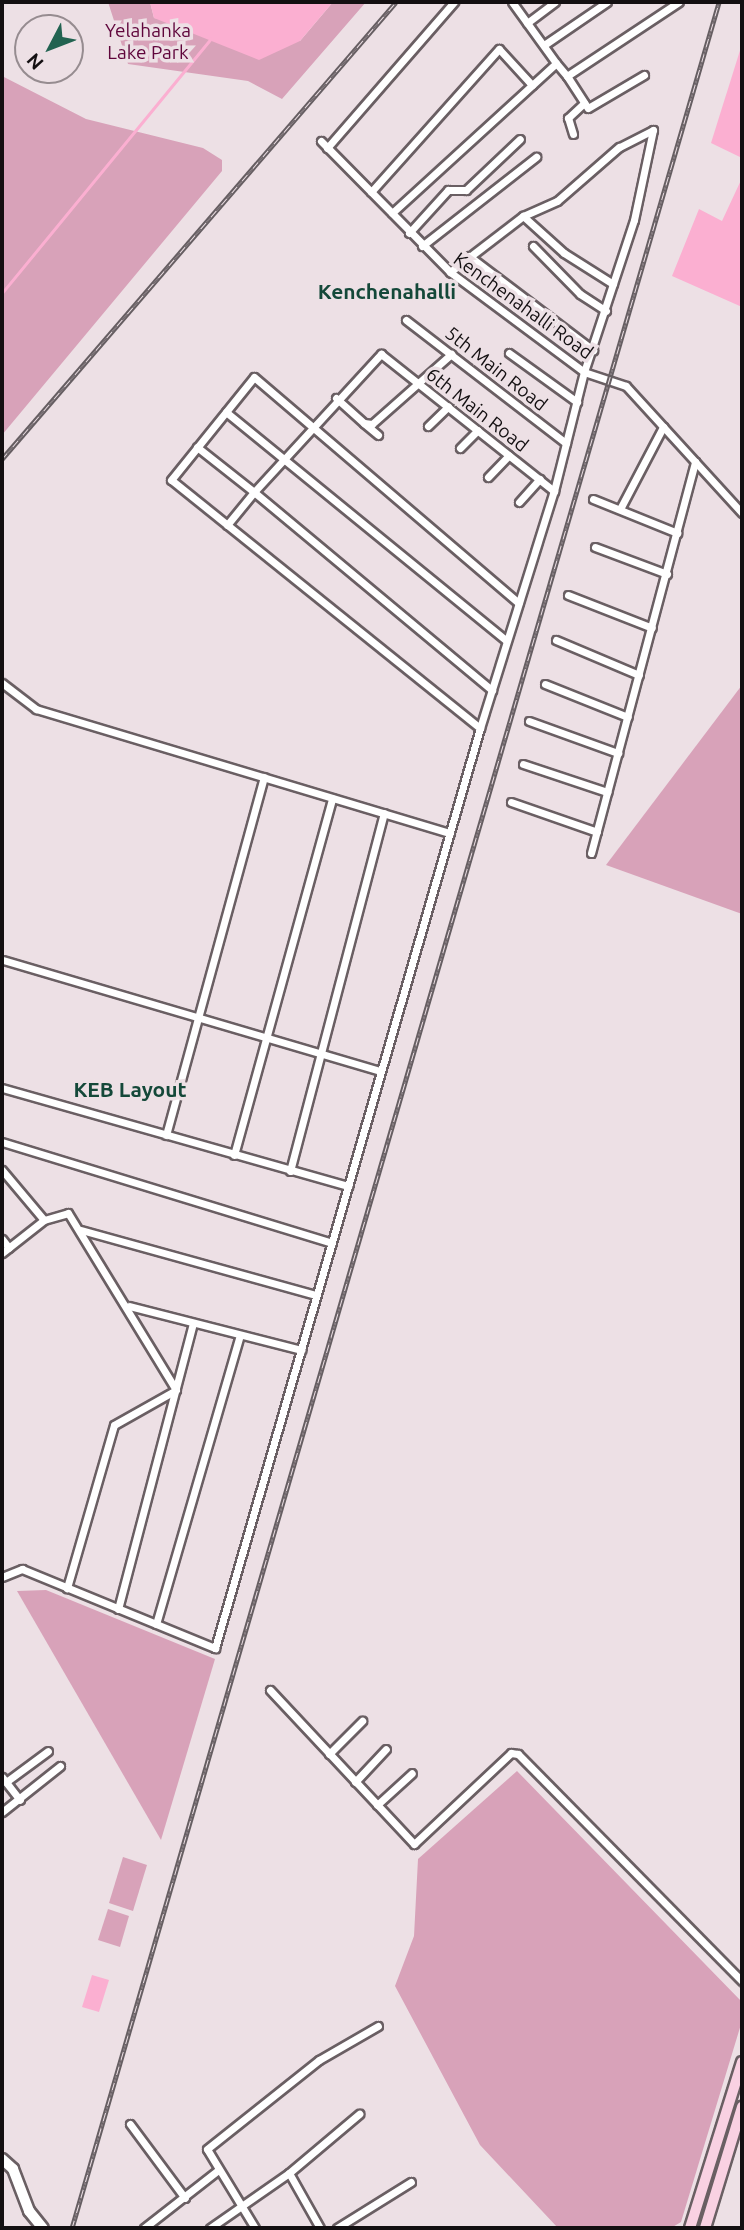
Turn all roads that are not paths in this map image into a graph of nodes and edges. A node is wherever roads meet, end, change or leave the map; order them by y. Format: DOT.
graph roads {
  1 [pos="454,2"];
  2 [pos="512,2"];
  3 [pos="555,2"];
  4 [pos="607,2"];
  5 [pos="680,2"];
  6 [pos="527,23"];
  7 [pos="544,45"];
  8 [pos="556,63"];
  9 [pos="644,75"];
  10 [pos="567,76"];
  11 [pos="532,85"];
  12 [pos="584,103"];
  13 [pos="573,134"];
  14 [pos="520,139"];
  15 [pos="321,141"];
  16 [pos="327,148"];
  17 [pos="536,157"];
  18 [pos="371,192"];
  19 [pos="392,213"];
  20 [pos="523,216"];
  21 [pos="409,233"];
  22 [pos="422,246"];
  23 [pos="533,246"];
  24 [pos="469,256"];
  25 [pos="450,272"];
  26 [pos="613,284"];
  27 [pos="606,311"];
  28 [pos="406,320"];
  29 [pos="593,350"];
  30 [pos="509,353"];
  31 [pos="451,354"];
  32 [pos="584,372"];
  33 [pos="419,385"];
  34 [pos="336,398"];
  35 [pos="578,401"];
  36 [pos="448,407"];
  37 [pos="226,412"];
  38 [pos="364,424"];
  39 [pos="310,426"];
  40 [pos="428,426"];
  41 [pos="663,427"];
  42 [pos="478,430"];
  43 [pos="378,435"];
  44 [pos="566,443"];
  45 [pos="197,447"];
  46 [pos="460,449"];
  47 [pos="509,454"];
  48 [pos="282,458"];
  49 [pos="695,462"];
  50 [pos="488,477"];
  51 [pos="540,480"];
  52 [pos="554,491"];
  53 [pos="254,492"];
  54 [pos="593,499"];
  55 [pos="519,502"];
  56 [pos="620,509"];
  57 [pos="742,513"];
  58 [pos="227,525"];
  59 [pos="677,533"];
  60 [pos="595,547"];
  61 [pos="667,574"];
  62 [pos="568,595"];
  63 [pos="519,603"];
  64 [pos="652,628"];
  65 [pos="507,640"];
  66 [pos="556,640"];
  67 [pos="639,675"];
  68 [pos="2,683"];
  69 [pos="545,684"];
  70 [pos="492,690"];
  71 [pos="628,717"];
  72 [pos="529,722"];
  73 [pos="480,728"];
  74 [pos="618,753"];
  75 [pos="523,764"];
  76 [pos="264,777"];
  77 [pos="607,792"];
  78 [pos="332,798"];
  79 [pos="511,802"];
  80 [pos="384,813"];
  81 [pos="597,832"];
  82 [pos="450,833"];
  83 [pos="591,853"];
  84 [pos="3,960"];
  85 [pos="198,1015"];
  86 [pos="266,1033"];
  87 [pos="322,1051"];
  88 [pos="381,1071"];
  89 [pos="2,1088"];
  90 [pos="166,1135"];
  91 [pos="2,1142"];
  92 [pos="234,1155"];
  93 [pos="2,1170"];
  94 [pos="290,1171"];
  95 [pos="348,1186"];
  96 [pos="44,1220"];
  97 [pos="81,1230"];
  98 [pos="2,1239"];
  99 [pos="332,1243"];
  100 [pos="9,1248"];
  101 [pos="2,1253"];
  102 [pos="316,1295"];
  103 [pos="129,1306"];
  104 [pos="193,1325"];
  105 [pos="239,1338"];
  106 [pos="301,1350"];
  107 [pos="176,1390"];
  108 [pos="2,1577"];
  109 [pos="67,1588"];
  110 [pos="118,1609"];
  111 [pos="156,1624"];
  112 [pos="270,1690"];
  113 [pos="362,1721"];
  114 [pos="386,1749"];
  115 [pos="48,1751"];
  116 [pos="329,1754"];
  117 [pos="60,1766"];
  118 [pos="412,1773"];
  119 [pos="3,1780"];
  120 [pos="355,1782"];
  121 [pos="19,1799"];
  122 [pos="377,1805"];
  123 [pos="2,1812"];
  124 [pos="742,1981"];
  125 [pos="378,2026"];
  126 [pos="742,2062"];
  127 [pos="742,2107"];
  128 [pos="359,2114"];
  129 [pos="130,2124"];
  130 [pos="2,2159"];
  131 [pos="217,2171"];
  132 [pos="289,2174"];
  133 [pos="411,2182"];
  134 [pos="185,2198"];
  135 [pos="242,2204"];
  136 [pos="41,2228"];
  137 [pos="144,2228"];
  138 [pos="210,2228"];
  139 [pos="255,2228"];
  140 [pos="320,2228"];
  141 [pos="337,2228"];
  142 [pos="690,2228"];
  143 [pos="705,2228"];
  1 -- 16 [label="street"];
  2 -- 6 [label="street"];
  3 -- 6 [label="street"];
  4 -- 7 [label="street"];
  5 -- 10 [label="street"];
  6 -- 7 [label="street"];
  7 -- 8 [label="street"];
  8 -- 10 [label="street"];
  8 -- 11 [label="street"];
  9 -- 12 [label="street"];
  10 -- 12 [label="street"];
  11 -- 18 [label="street"];
  11 -- 19 [label="street"];
  12 -- 13 [label="street"];
  14 -- 21 [label="street"];
  15 -- 16 [label="street, Kenchenahalli Road"];
  16 -- 18 [label="street, Kenchenahalli Road"];
  17 -- 22 [label="street"];
  18 -- 19 [label="street, Kenchenahalli Road"];
  19 -- 21 [label="street, Kenchenahalli Road"];
  20 -- 24 [label="street"];
  20 -- 26 [label="street"];
  20 -- 26 [label="street"];
  21 -- 22 [label="street, Kenchenahalli Road"];
  22 -- 25 [label="street, Kenchenahalli Road"];
  23 -- 27 [label="street"];
  24 -- 25 [label="street"];
  24 -- 29 [label="street"];
  25 -- 32 [label="street, Kenchenahalli Road"];
  26 -- 27 [label="street"];
  27 -- 29 [label="street"];
  28 -- 31 [label="street, 5th Main Road"];
  29 -- 32 [label="street"];
  30 -- 35 [label="street"];
  31 -- 33 [label="street"];
  31 -- 44 [label="street, 5th Main Road"];
  32 -- 35 [label="street"];
  32 -- 41 [label="street, Kenchenahalli Road"];
  33 -- 34 [label="street, 6th Main Road"];
  33 -- 36 [label="street, 6th Main Road"];
  33 -- 38 [label="street"];
  34 -- 38 [label="street"];
  34 -- 39 [label="street"];
  35 -- 44 [label="street"];
  36 -- 40 [label="street"];
  36 -- 42 [label="street, 6th Main Road"];
  37 -- 39 [label="street"];
  37 -- 45 [label="street"];
  37 -- 48 [label="street"];
  38 -- 43 [label="street"];
  39 -- 48 [label="street"];
  39 -- 63 [label="street"];
  41 -- 49 [label="street, Kenchenahalli Road"];
  41 -- 56 [label="street"];
  42 -- 46 [label="street"];
  42 -- 47 [label="street, 6th Main Road"];
  44 -- 52 [label="street"];
  45 -- 53 [label="street"];
  45 -- 58 [label="street"];
  47 -- 50 [label="street"];
  47 -- 51 [label="street, 6th Main Road"];
  48 -- 53 [label="street"];
  48 -- 65 [label="street"];
  49 -- 57 [label="street, Kenchenahalli Road"];
  49 -- 59 [label="street"];
  51 -- 52 [label="street, 6th Main Road"];
  51 -- 55 [label="street"];
  52 -- 63 [label="street"];
  53 -- 58 [label="street"];
  53 -- 70 [label="street"];
  54 -- 56 [label="street"];
  56 -- 59 [label="street"];
  58 -- 73 [label="street"];
  59 -- 61 [label="street"];
  60 -- 61 [label="street"];
  61 -- 64 [label="street"];
  62 -- 64 [label="street"];
  63 -- 65 [label="street"];
  64 -- 67 [label="street"];
  65 -- 70 [label="street"];
  66 -- 67 [label="street"];
  67 -- 71 [label="street"];
  68 -- 76 [label="street"];
  69 -- 71 [label="street"];
  70 -- 73 [label="street"];
  71 -- 74 [label="street"];
  72 -- 74 [label="street"];
  73 -- 82 [label="street"];
  74 -- 77 [label="street"];
  75 -- 77 [label="street"];
  76 -- 78 [label="street"];
  76 -- 85 [label="street"];
  77 -- 81 [label="street"];
  78 -- 80 [label="street"];
  78 -- 86 [label="street"];
  79 -- 81 [label="street"];
  80 -- 82 [label="street"];
  80 -- 87 [label="street"];
  81 -- 83 [label="street"];
  82 -- 88 [label="street"];
  84 -- 85 [label="street"];
  85 -- 86 [label="street"];
  85 -- 90 [label="street"];
  86 -- 87 [label="street"];
  86 -- 92 [label="street"];
  87 -- 88 [label="street"];
  87 -- 94 [label="street"];
  88 -- 95 [label="street"];
  89 -- 90 [label="street"];
  90 -- 92 [label="street"];
  91 -- 99 [label="street"];
  92 -- 94 [label="street"];
  93 -- 96 [label="street"];
  94 -- 95 [label="street"];
  95 -- 99 [label="street"];
  96 -- 97 [label="street"];
  96 -- 100 [label="street"];
  97 -- 102 [label="street"];
  97 -- 103 [label="street"];
  98 -- 100 [label="street"];
  99 -- 102 [label="street"];
  100 -- 101 [label="street"];
  102 -- 106 [label="street"];
  103 -- 104 [label="street"];
  103 -- 107 [label="street"];
  104 -- 105 [label="street"];
  104 -- 107 [label="street"];
  105 -- 106 [label="street"];
  105 -- 111 [label="street"];
  106 -- 111 [label="street"];
  107 -- 109 [label="street"];
  107 -- 110 [label="street"];
  108 -- 109 [label="street"];
  109 -- 110 [label="street"];
  110 -- 111 [label="street"];
  112 -- 116 [label="street"];
  113 -- 116 [label="street"];
  114 -- 120 [label="street"];
  115 -- 119 [label="street"];
  116 -- 120 [label="street"];
  117 -- 121 [label="street"];
  118 -- 122 [label="street"];
  119 -- 121 [label="street"];
  120 -- 122 [label="street"];
  121 -- 123 [label="street"];
  122 -- 124 [label="street"];
  125 -- 131 [label="street"];
  126 -- 142 [label="main road"];
  127 -- 143 [label="main road"];
  128 -- 132 [label="street"];
  129 -- 134 [label="street"];
  130 -- 136 [label="street"];
  131 -- 134 [label="street"];
  131 -- 135 [label="street"];
  132 -- 135 [label="street"];
  132 -- 140 [label="street"];
  133 -- 141 [label="street"];
  134 -- 137 [label="street"];
  135 -- 138 [label="street"];
  135 -- 139 [label="street"];
}
